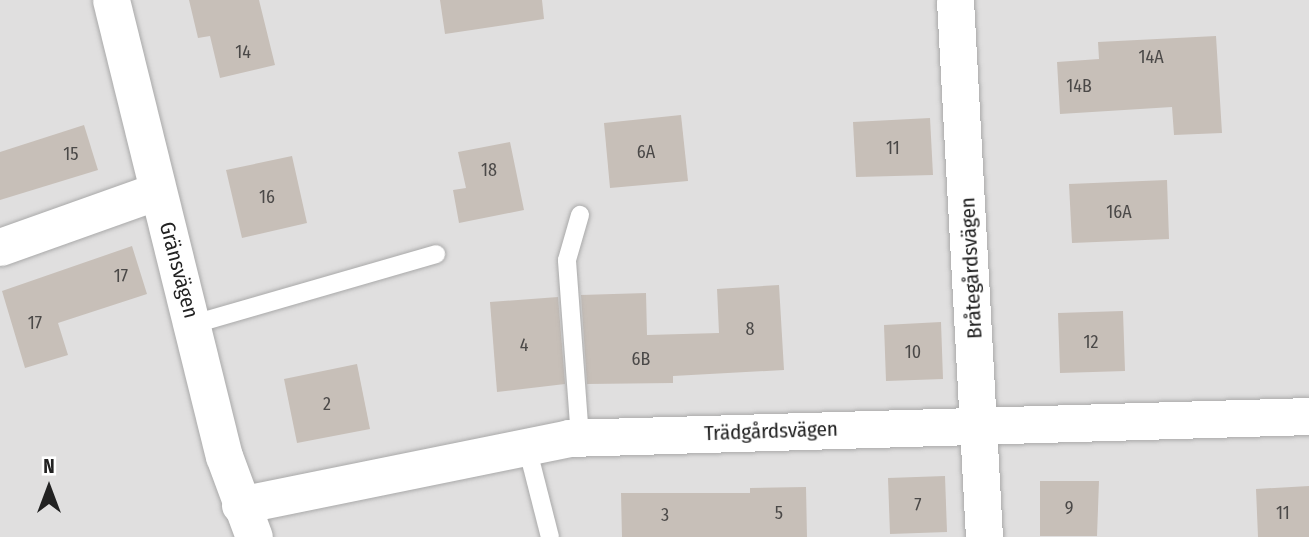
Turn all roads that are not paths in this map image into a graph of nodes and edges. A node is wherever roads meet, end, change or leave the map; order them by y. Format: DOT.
graph roads {
  1 [pos="111,0"];
  2 [pos="955,0"];
  3 [pos="157,191"];
  4 [pos="580,215"];
  5 [pos="0,247"];
  6 [pos="436,254"];
  7 [pos="194,324"];
  8 [pos="1309,416"];
  9 [pos="980,424"];
  10 [pos="580,438"];
  11 [pos="526,443"];
  12 [pos="247,521"];
  13 [pos="550,537"];
  14 [pos="984,537"];
  1 -- 3 [label="street, Gränsvägen"];
  2 -- 9 [label="street, Bråtegårdsvägen"];
  3 -- 5 [label="street"];
  3 -- 7 [label="street, Gränsvägen"];
  4 -- 10 [label="lane"];
  6 -- 7 [label="lane"];
  7 -- 12 [label="street, Gränsvägen"];
  8 -- 9 [label="street, Trädgårdsvägen"];
  9 -- 10 [label="street, Trädgårdsvägen"];
  9 -- 14 [label="street, Bråtegårdsvägen"];
  10 -- 11 [label="street, Trädgårdsvägen"];
  11 -- 12 [label="street, Trädgårdsvägen"];
  11 -- 13 [label="lane"];
}
